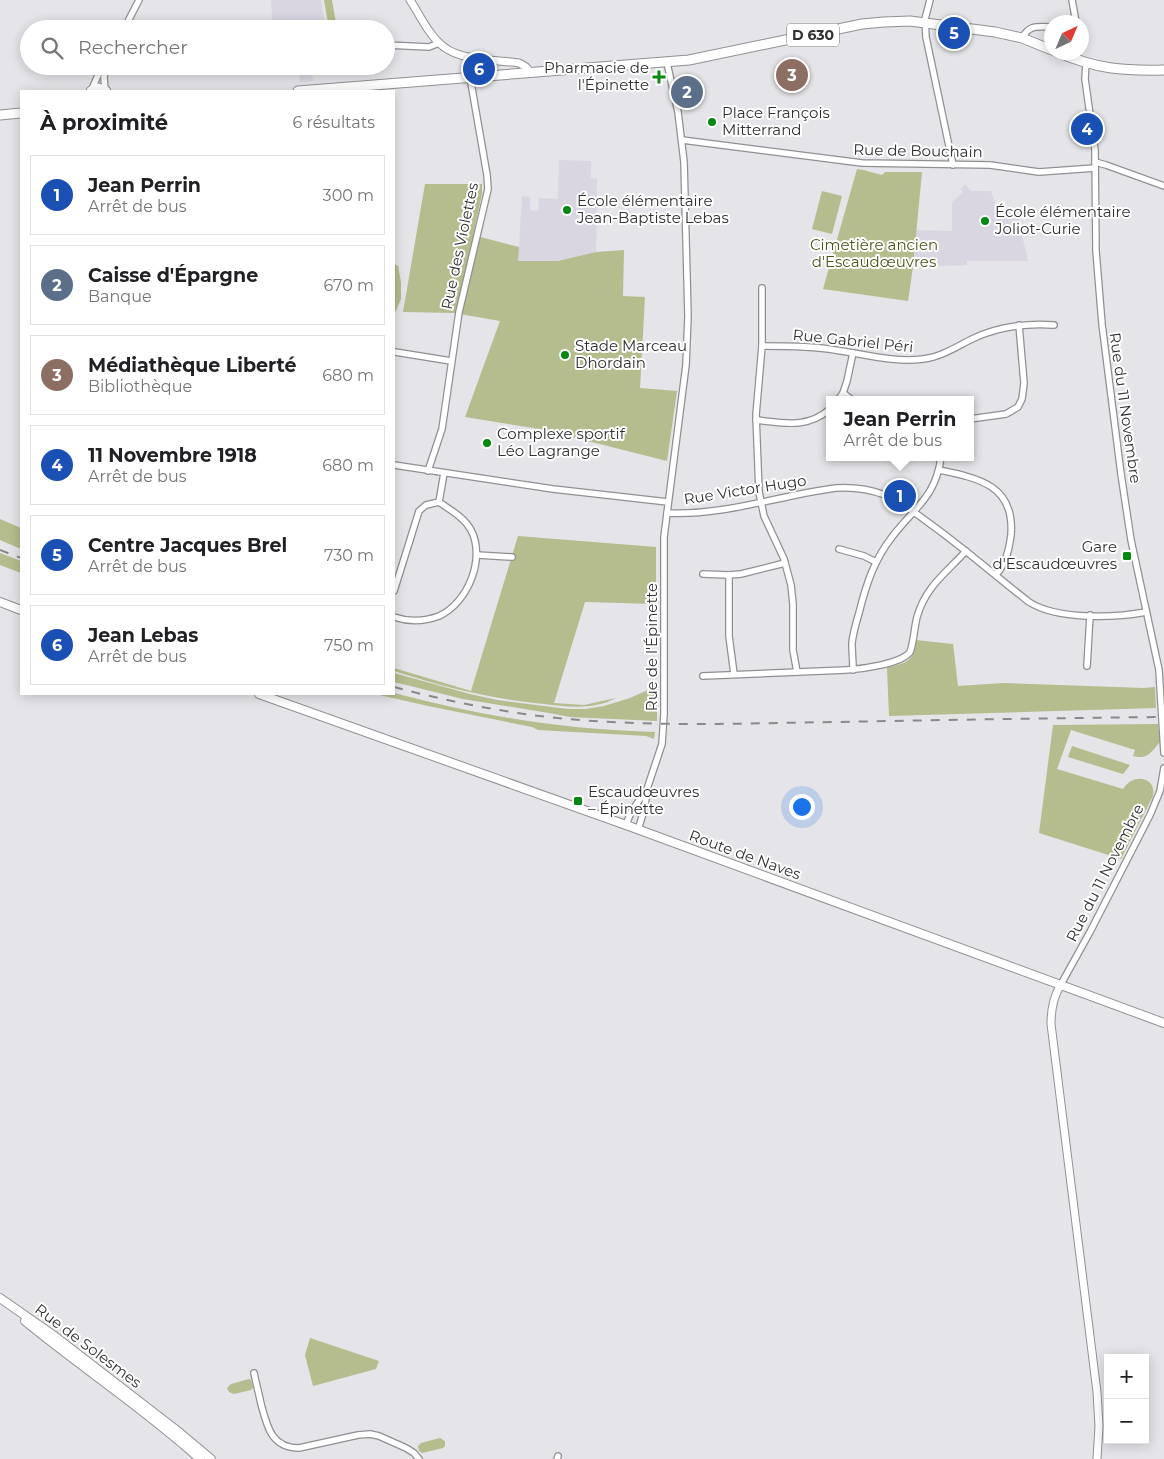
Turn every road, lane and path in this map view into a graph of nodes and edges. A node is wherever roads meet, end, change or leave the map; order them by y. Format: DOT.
graph roads {
  1 [pos="139,0"];
  2 [pos="410,0"];
  3 [pos="930,0"];
  4 [pos="1072,0"];
  5 [pos="1075,15"];
  6 [pos="129,20"];
  7 [pos="925,23"];
  8 [pos="1044,27"];
  9 [pos="1022,38"];
  10 [pos="439,43"];
  11 [pos="395,45"];
  12 [pos="1044,47"];
  13 [pos="1083,60"];
  14 [pos="667,63"];
  15 [pos="1086,63"];
  16 [pos="1164,70"];
  17 [pos="530,72"];
  18 [pos="98,75"];
  19 [pos="105,75"];
  20 [pos="470,78"];
  21 [pos="91,90"];
  22 [pos="105,90"];
  23 [pos="311,90"];
  24 [pos="20,113"];
  25 [pos="0,115"];
  26 [pos="682,140"];
  27 [pos="953,165"];
  28 [pos="1095,165"];
  29 [pos="1164,186"];
  30 [pos="762,288"];
  31 [pos="1019,325"];
  32 [pos="1054,325"];
  33 [pos="762,346"];
  34 [pos="395,352"];
  35 [pos="853,353"];
  36 [pos="452,361"];
  37 [pos="843,393"];
  38 [pos="841,396"];
  39 [pos="847,396"];
  40 [pos="826,412"];
  41 [pos="974,419"];
  42 [pos="756,420"];
  43 [pos="940,461"];
  44 [pos="395,465"];
  45 [pos="939,470"];
  46 [pos="428,471"];
  47 [pos="444,473"];
  48 [pos="439,502"];
  49 [pos="668,502"];
  50 [pos="761,502"];
  51 [pos="667,513"];
  52 [pos="914,513"];
  53 [pos="839,549"];
  54 [pos="966,551"];
  55 [pos="477,555"];
  56 [pos="512,557"];
  57 [pos="876,562"];
  58 [pos="785,563"];
  59 [pos="703,574"];
  60 [pos="729,575"];
  61 [pos="996,575"];
  62 [pos="395,588"];
  63 [pos="0,602"];
  64 [pos="20,610"];
  65 [pos="1146,612"];
  66 [pos="1090,615"];
  67 [pos="395,617"];
  68 [pos="1087,666"];
  69 [pos="854,670"];
  70 [pos="797,672"];
  71 [pos="734,674"];
  72 [pos="703,676"];
  73 [pos="262,695"];
  74 [pos="1164,753"];
  75 [pos="1164,768"];
  76 [pos="647,789"];
  77 [pos="626,825"];
  78 [pos="638,830"];
  79 [pos="1060,986"];
  80 [pos="1164,1023"];
  81 [pos="0,1298"];
  82 [pos="254,1373"];
  83 [pos="157,1419"];
  84 [pos="200,1459"];
  85 [pos="210,1459"];
  86 [pos="419,1459"];
  87 [pos="1097,1459"];
  1 -- 6 [label="street"];
  2 -- 10 [label="street"];
  3 -- 7 [label="street"];
  4 -- 5 [label="street"];
  7 -- 9 [label="main road, D 630"];
  7 -- 14 [label="main road, D 630"];
  7 -- 27 [label="street"];
  8 -- 9 [label="street"];
  9 -- 12 [label="main road, D 630"];
  10 -- 11 [label="street"];
  10 -- 17 [label="street"];
  13 -- 15 [label="main road"];
  14 -- 17 [label="main road, D 630"];
  14 -- 26 [label="street, Rue de l'Épinette"];
  15 -- 16 [label="main road"];
  15 -- 28 [label="street, Rue du 11 Novembre"];
  17 -- 20 [label="main road, D 630"];
  18 -- 21 [label="street"];
  19 -- 22 [label="street"];
  20 -- 23 [label="main road, D 630"];
  20 -- 36 [label="street, Rue des Violettes"];
  24 -- 25 [label="main road"];
  26 -- 27 [label="street, Rue de Bouchain"];
  26 -- 49 [label="street, Rue de l'Épinette"];
  27 -- 28 [label="street, Rue de Bouchain"];
  28 -- 29 [label="street"];
  28 -- 65 [label="street, Rue du 11 Novembre"];
  30 -- 33 [label="street"];
  31 -- 32 [label="street, Rue Gabriel Péri"];
  31 -- 35 [label="street, Rue Gabriel Péri"];
  31 -- 41 [label="street"];
  33 -- 35 [label="street, Rue Gabriel Péri"];
  33 -- 42 [label="street"];
  34 -- 36 [label="street"];
  35 -- 37 [label="street"];
  36 -- 46 [label="street, Rue des Violettes"];
  37 -- 38 [label="street"];
  37 -- 39 [label="street"];
  40 -- 42 [label="street"];
  42 -- 50 [label="street"];
  43 -- 45 [label="street"];
  44 -- 46 [label="street"];
  45 -- 52 [label="street"];
  45 -- 61 [label="street"];
  46 -- 47 [label="street"];
  47 -- 48 [label="street"];
  47 -- 49 [label="street"];
  48 -- 55 [label="street"];
  48 -- 62 [label="street"];
  49 -- 51 [label="street, Rue de l'Épinette"];
  50 -- 51 [label="street, Rue Victor Hugo"];
  50 -- 52 [label="street, Rue Victor Hugo"];
  50 -- 58 [label="street"];
  51 -- 76 [label="street, Rue de l'Épinette"];
  52 -- 54 [label="street, Rue Victor Hugo"];
  52 -- 57 [label="street"];
  53 -- 57 [label="street"];
  54 -- 61 [label="street, Rue Victor Hugo"];
  54 -- 69 [label="street"];
  55 -- 56 [label="street"];
  55 -- 67 [label="street"];
  57 -- 69 [label="street"];
  58 -- 60 [label="street"];
  58 -- 70 [label="street"];
  59 -- 60 [label="street"];
  60 -- 71 [label="street"];
  61 -- 66 [label="street, Rue Victor Hugo"];
  63 -- 64 [label="main road"];
  65 -- 66 [label="street, Rue Victor Hugo"];
  65 -- 74 [label="street, Rue du 11 Novembre"];
  66 -- 68 [label="street"];
  69 -- 70 [label="street"];
  70 -- 71 [label="street"];
  71 -- 72 [label="street"];
  73 -- 77 [label="main road, Route de Naves"];
  75 -- 79 [label="street, Rue du 11 Novembre"];
  76 -- 77 [label="street, Rue de l'Épinette"];
  76 -- 78 [label="street, Rue de l'Épinette"];
  77 -- 78 [label="main road, Route de Naves"];
  78 -- 79 [label="main road, Route de Naves"];
  79 -- 80 [label="main road, Route de Naves"];
  79 -- 87 [label="street"];
  81 -- 83 [label="main road, Rue de Solesmes"];
  82 -- 86 [label="street"];
  83 -- 84 [label="main road"];
  83 -- 85 [label="main road"];
}
